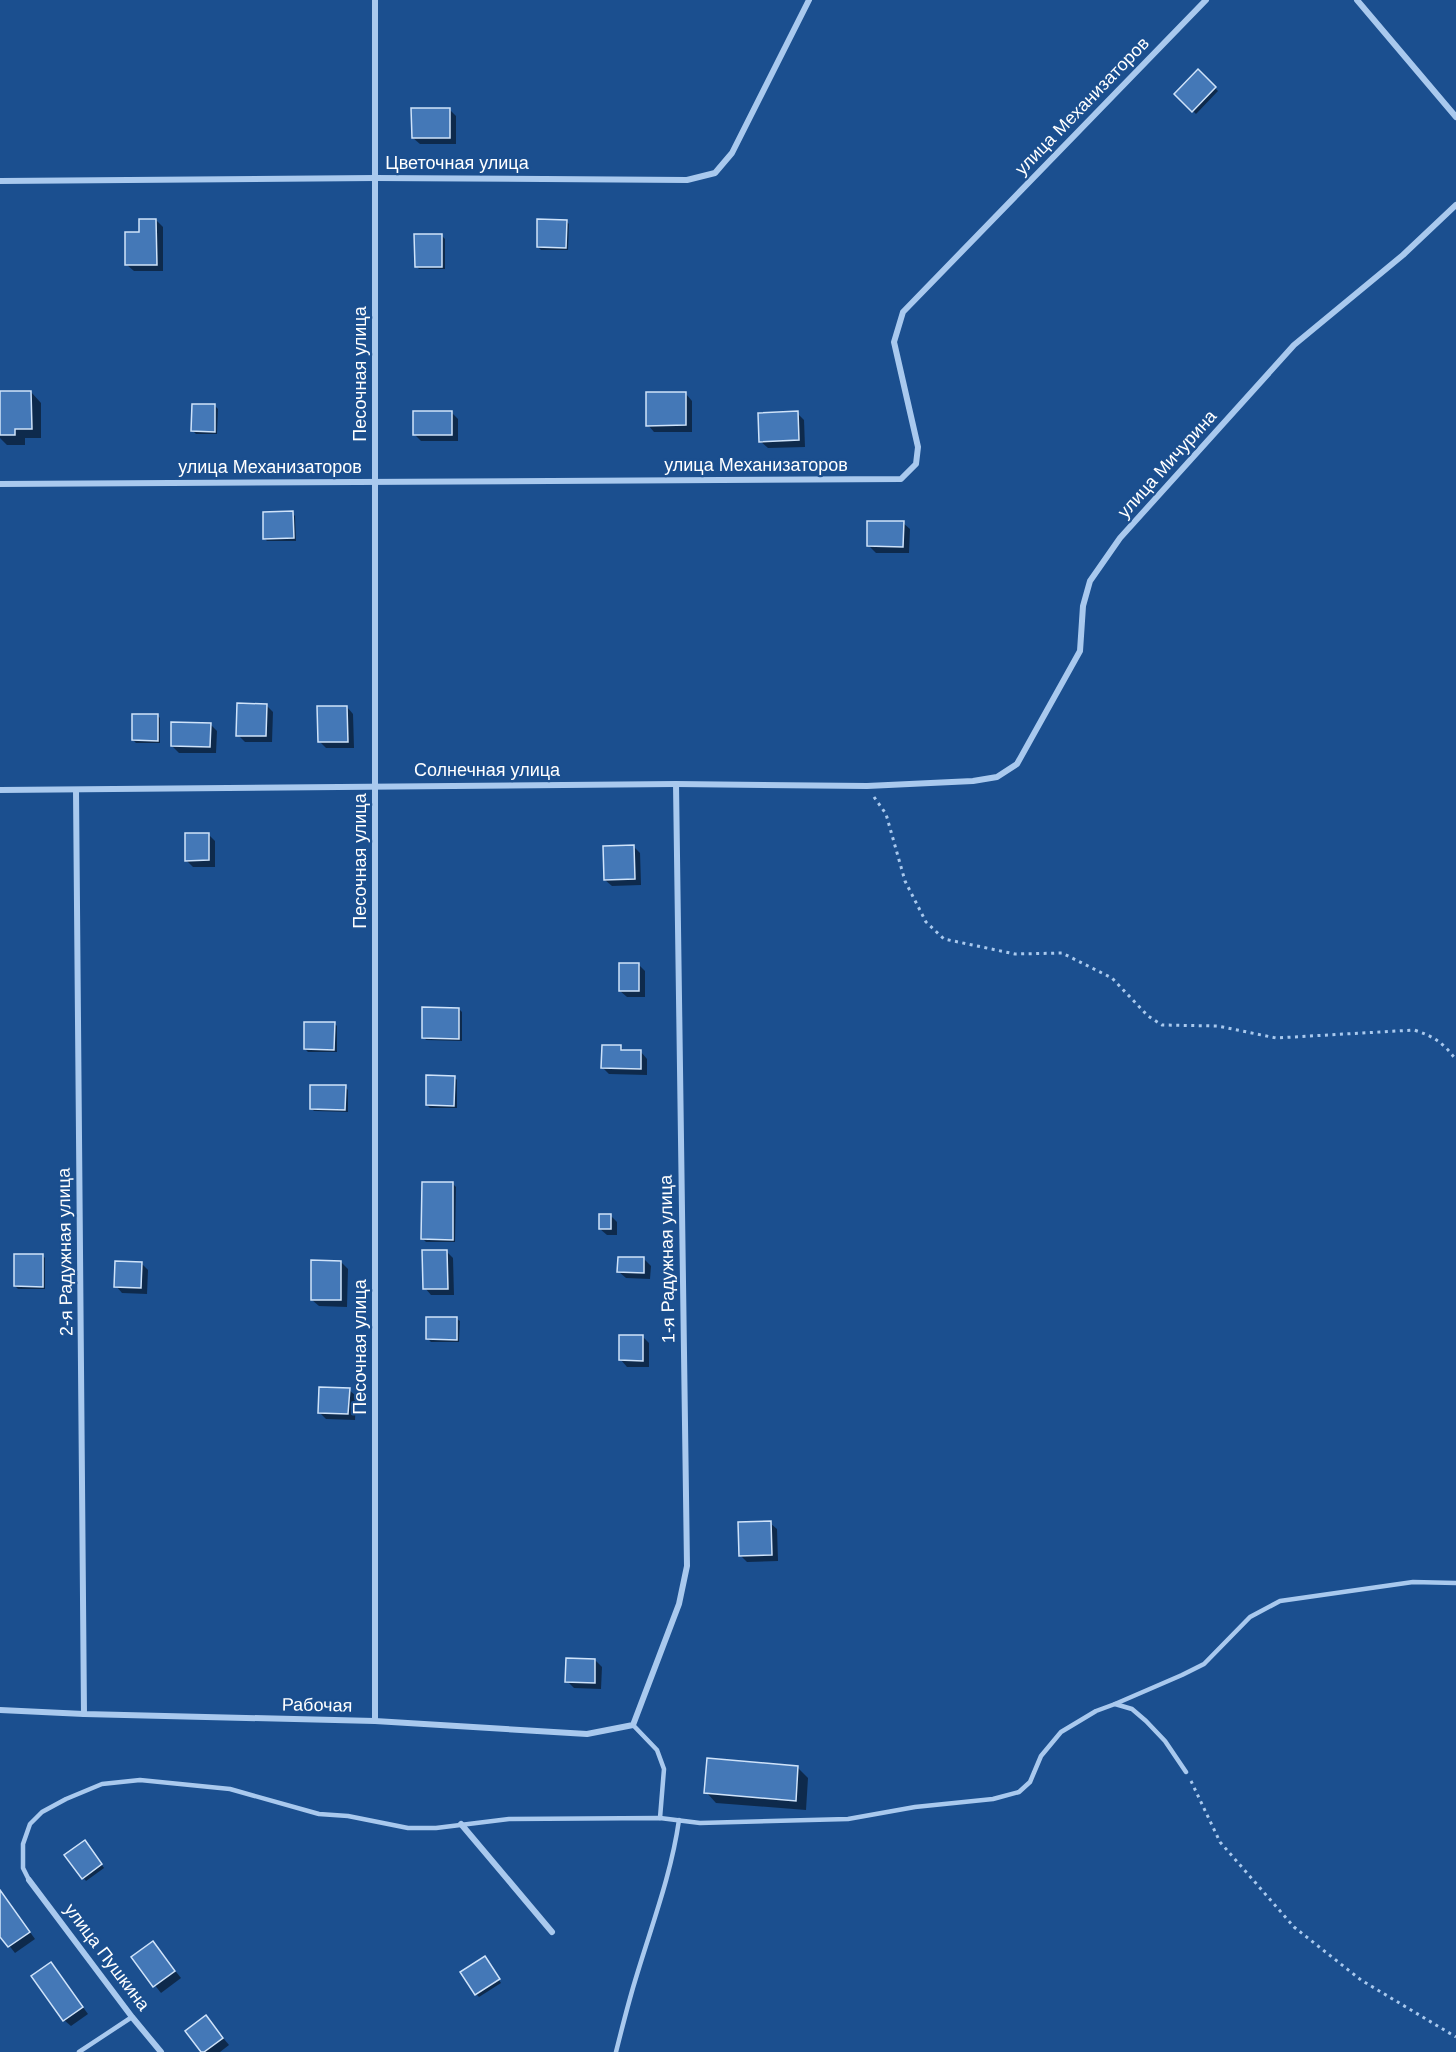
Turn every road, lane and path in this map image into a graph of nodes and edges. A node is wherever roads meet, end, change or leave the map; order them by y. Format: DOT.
graph roads {
  1 [pos="375,0"];
  2 [pos="809,0"];
  3 [pos="1206,0"];
  4 [pos="1357,0"];
  5 [pos="1456,117"];
  6 [pos="375,178"];
  7 [pos="0,181"];
  8 [pos="1456,205"];
  9 [pos="375,482"];
  10 [pos="0,484"];
  11 [pos="973,782"];
  12 [pos="676,784"];
  13 [pos="375,785"];
  14 [pos="867,786"];
  15 [pos="0,790"];
  16 [pos="76,790"];
  17 [pos="1456,1060"];
  18 [pos="1456,1583"];
  19 [pos="1115,1704"];
  20 [pos="0,1710"];
  21 [pos="84,1714"];
  22 [pos="375,1721"];
  23 [pos="633,1725"];
  24 [pos="1186,1772"];
  25 [pos="660,1818"];
  26 [pos="679,1820"];
  27 [pos="461,1824"];
  28 [pos="29,1880"];
  29 [pos="552,1932"];
  30 [pos="132,2017"];
  31 [pos="1456,2037"];
  32 [pos="79,2052"];
  33 [pos="161,2052"];
  34 [pos="615,2052"];
  1 -- 6 [label="street, Песочная улица"];
  2 -- 6 [label="street, Цветочная улица"];
  3 -- 9 [label="street, улица Механизаторов"];
  4 -- 5 [label="street"];
  6 -- 7 [label="street, Цветочная улица"];
  6 -- 9 [label="street, Песочная улица"];
  8 -- 11 [label="street, улица Мичурина"];
  9 -- 10 [label="street, улица Механизаторов"];
  9 -- 13 [label="street, Песочная улица"];
  11 -- 14 [label="street, Солнечная улица"];
  12 -- 13 [label="street, Солнечная улица"];
  12 -- 14 [label="street, Солнечная улица"];
  12 -- 23 [label="street, 1-я Радужная улица"];
  13 -- 16 [label="street, Солнечная улица"];
  13 -- 22 [label="street, Песочная улица"];
  14 -- 17 [label="path"];
  15 -- 16 [label="street, Солнечная улица"];
  16 -- 21 [label="street, 2-я Радужная улица"];
  18 -- 19 [label="lane"];
  19 -- 24 [label="lane"];
  19 -- 26 [label="lane"];
  20 -- 21 [label="street, Рабочая"];
  21 -- 22 [label="street, Рабочая"];
  22 -- 23 [label="street, Рабочая"];
  23 -- 25 [label="lane"];
  24 -- 31 [label="path"];
  25 -- 26 [label="lane"];
  25 -- 27 [label="lane"];
  26 -- 34 [label="lane"];
  27 -- 28 [label="lane"];
  27 -- 29 [label="street"];
  28 -- 30 [label="street, улица Пушкина"];
  30 -- 32 [label="lane"];
  30 -- 33 [label="street, улица Пушкина"];
}
